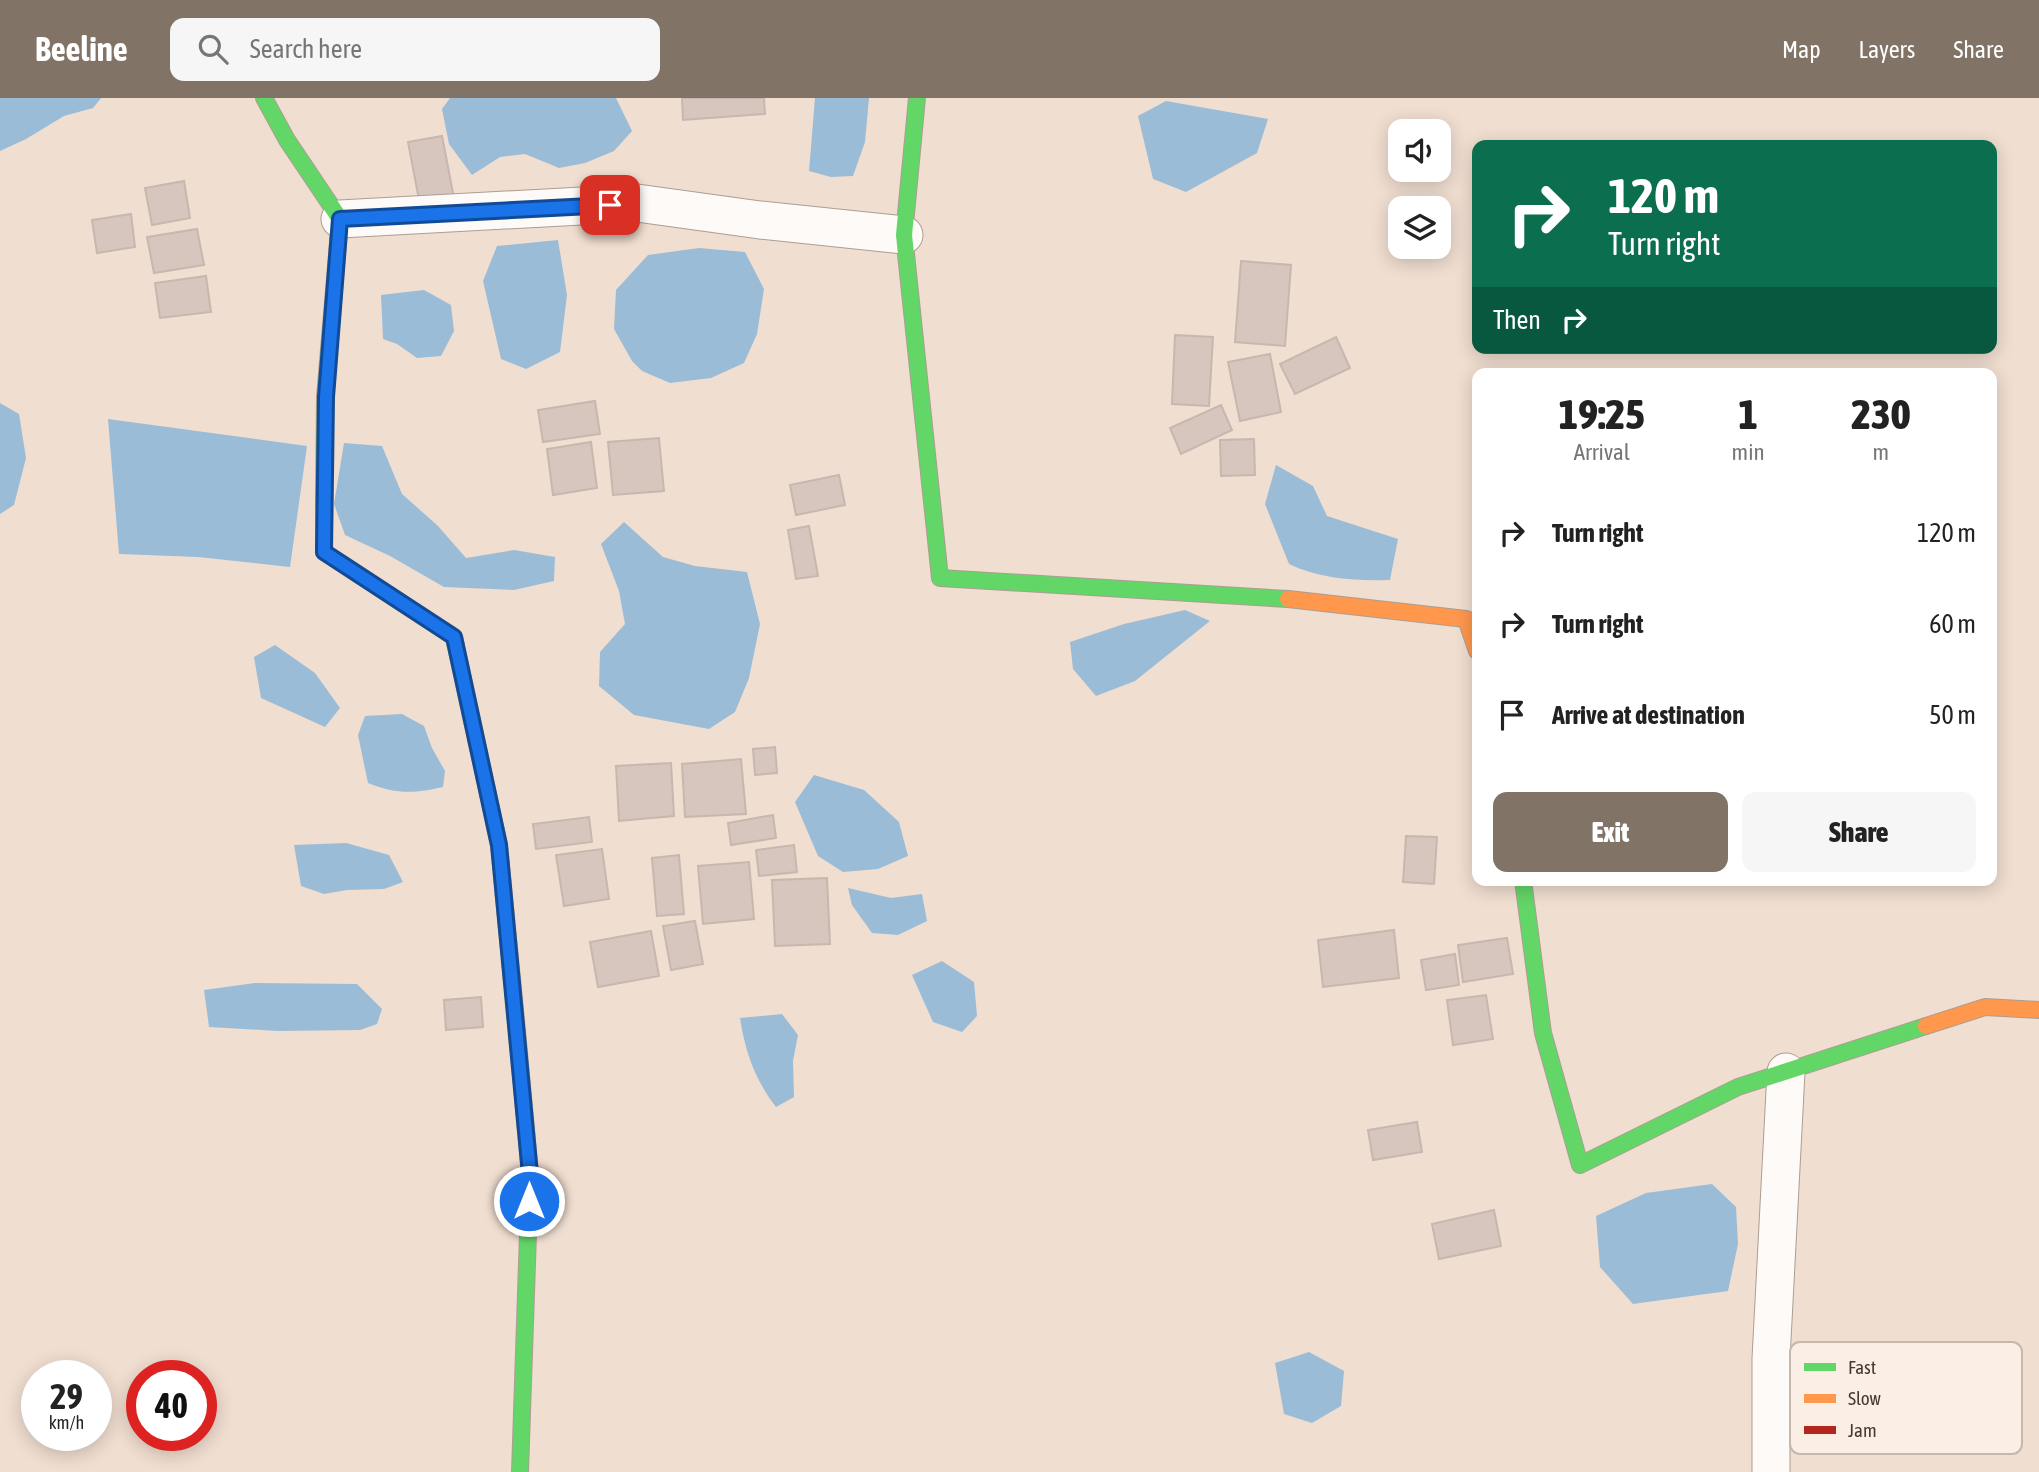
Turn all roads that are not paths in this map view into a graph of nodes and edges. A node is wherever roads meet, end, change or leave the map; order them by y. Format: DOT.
graph roads {
  1 [pos="264,98"];
  2 [pos="917,98"];
  3 [pos="340,219"];
  4 [pos="904,235"];
  5 [pos="1472,636"];
  6 [pos="1524,886"];
  7 [pos="2039,1010"];
  8 [pos="1786,1072"];
  9 [pos="520,1472"];
  10 [pos="1771,1472"];
  1 -- 3 [label="street"];
  2 -- 4 [label="street"];
  3 -- 4 [label="street"];
  3 -- 9 [label="street"];
  4 -- 5 [label="street"];
  6 -- 8 [label="street"];
  7 -- 8 [label="street"];
  8 -- 10 [label="street"];
}
